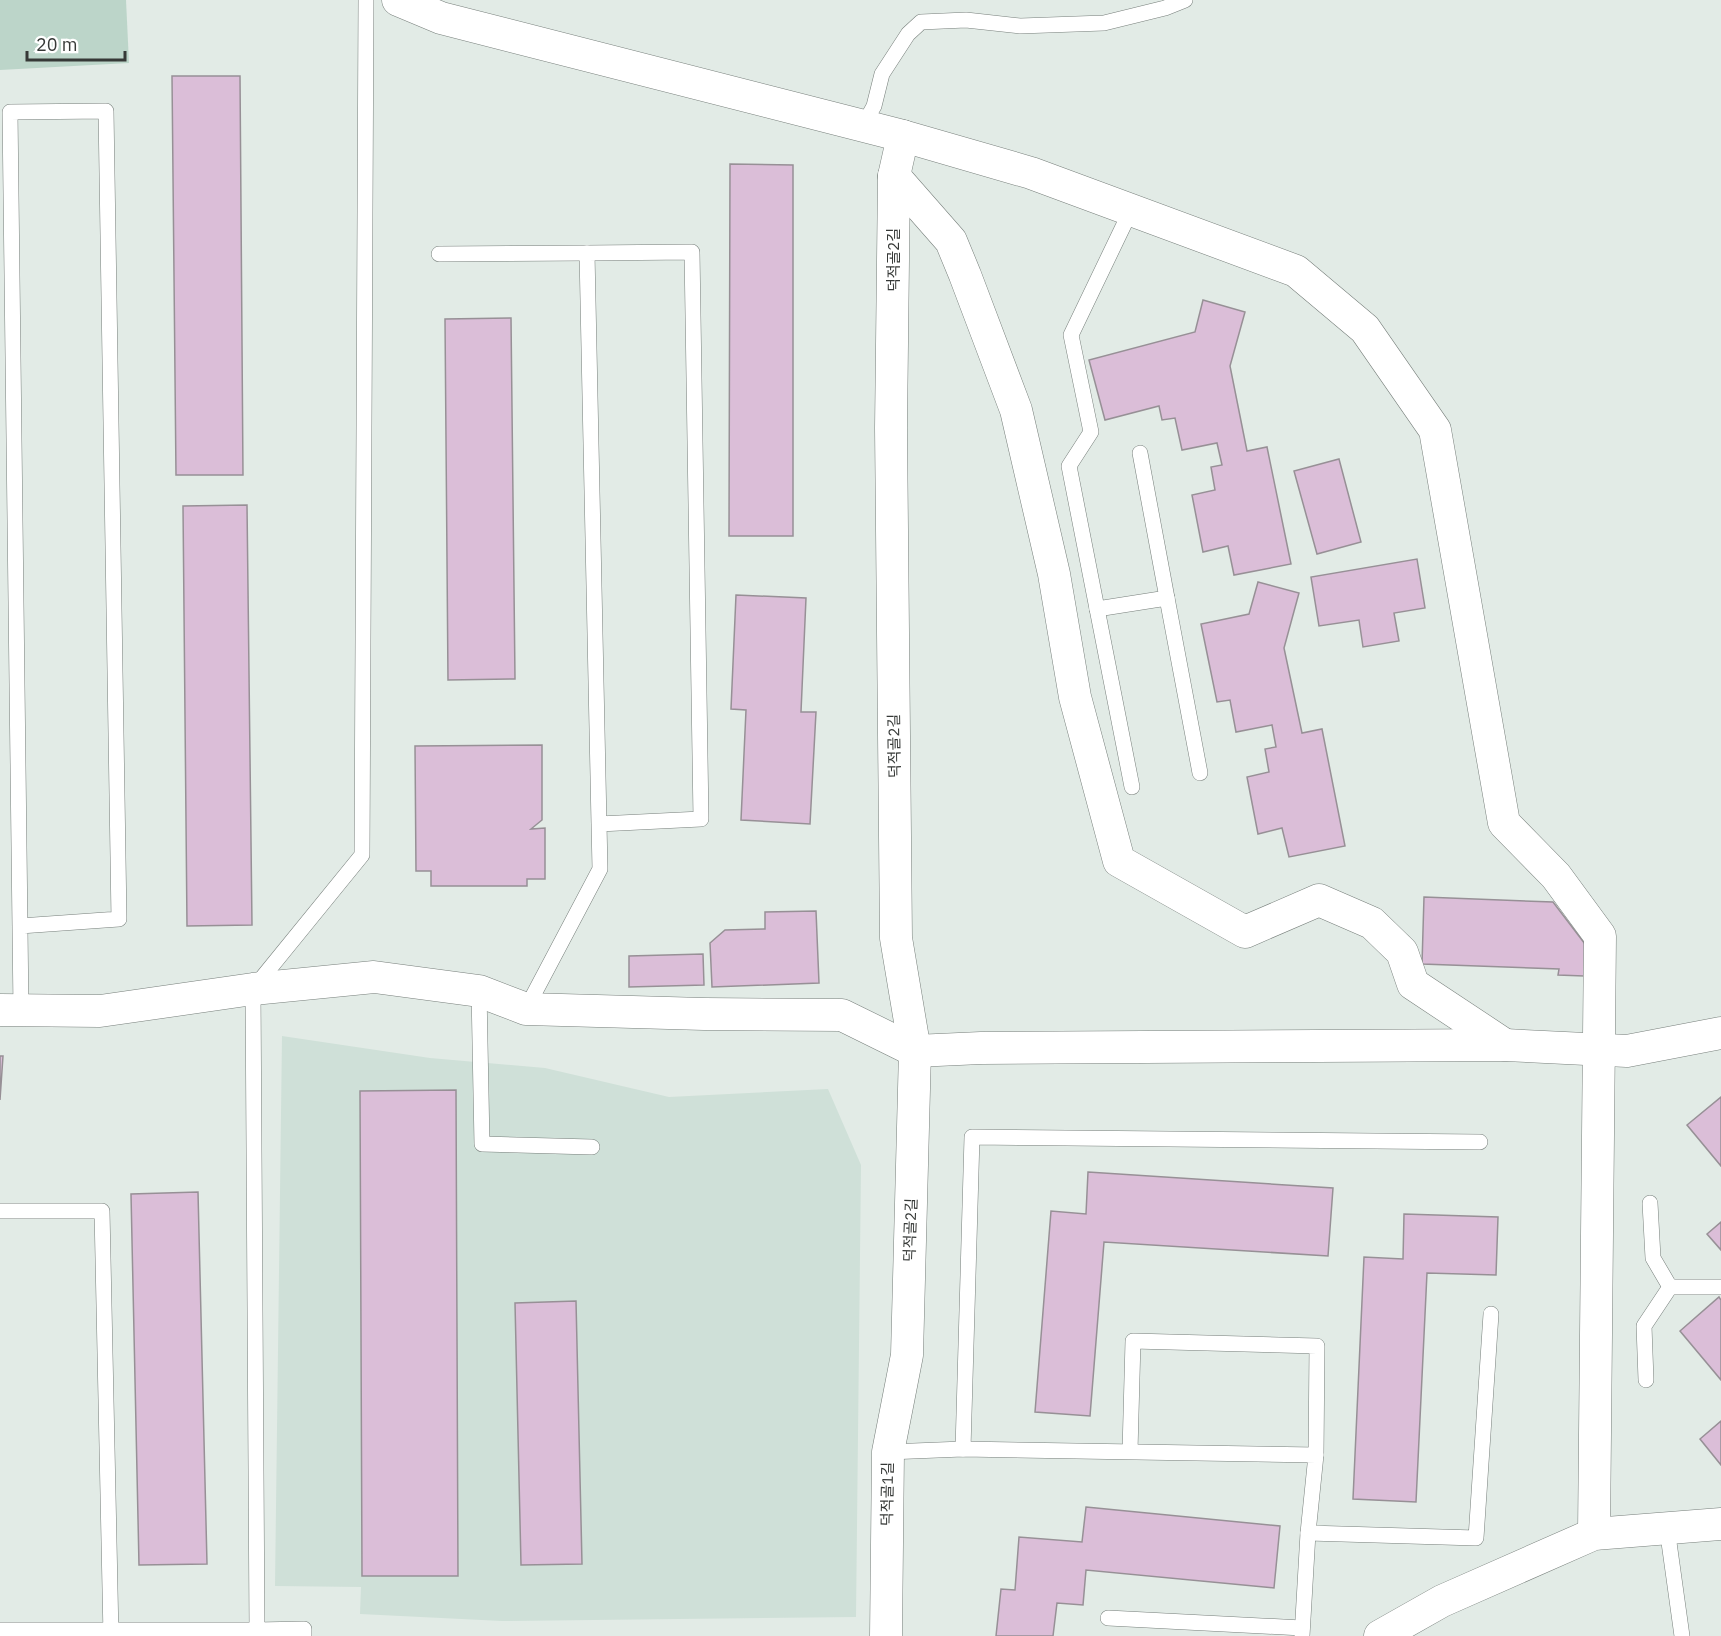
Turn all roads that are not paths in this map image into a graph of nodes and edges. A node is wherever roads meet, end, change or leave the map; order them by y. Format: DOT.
graph roads {
  1 [pos="366,0"];
  2 [pos="398,0"];
  3 [pos="1185,0"];
  4 [pos="863,126"];
  5 [pos="903,136"];
  6 [pos="894,176"];
  7 [pos="1131,210"];
  8 [pos="587,253"];
  9 [pos="440,254"];
  10 [pos="1140,453"];
  11 [pos="1167,598"];
  12 [pos="1097,609"];
  13 [pos="1200,773"];
  14 [pos="1132,786"];
  15 [pos="598,824"];
  16 [pos="20,926"];
  17 [pos="254,989"];
  18 [pos="479,991"];
  19 [pos="526,1009"];
  20 [pos="10,1010"];
  21 [pos="1721,1033"];
  22 [pos="1505,1045"];
  23 [pos="1599,1050"];
  24 [pos="915,1051"];
  25 [pos="1480,1142"];
  26 [pos="592,1147"];
  27 [pos="1650,1203"];
  28 [pos="0,1211"];
  29 [pos="1670,1287"];
  30 [pos="1721,1287"];
  31 [pos="1491,1314"];
  32 [pos="907,1355"];
  33 [pos="1646,1380"];
  34 [pos="963,1449"];
  35 [pos="1130,1451"];
  36 [pos="888,1452"];
  37 [pos="1316,1455"];
  38 [pos="1721,1524"];
  39 [pos="1667,1528"];
  40 [pos="1308,1533"];
  41 [pos="1594,1534"];
  42 [pos="1108,1618"];
  43 [pos="0,1630"];
  44 [pos="257,1630"];
  45 [pos="1302,1632"];
  46 [pos="46,1633"];
  47 [pos="111,1633"];
  48 [pos="304,1636"];
  49 [pos="886,1636"];
  50 [pos="1380,1636"];
  51 [pos="1682,1636"];
  1 -- 17 [label="lane"];
  2 -- 4 [label="street"];
  3 -- 4 [label="lane"];
  4 -- 5 [label="street"];
  5 -- 6 [label="street, 덕적골2길"];
  5 -- 7 [label="street"];
  6 -- 22 [label="street"];
  6 -- 24 [label="street, 덕적골2길"];
  7 -- 12 [label="lane"];
  7 -- 23 [label="street"];
  8 -- 9 [label="lane"];
  8 -- 15 [label="lane"];
  8 -- 15 [label="lane"];
  10 -- 11 [label="lane"];
  11 -- 12 [label="lane"];
  11 -- 13 [label="lane"];
  12 -- 14 [label="lane"];
  15 -- 19 [label="lane"];
  16 -- 16 [label="lane"];
  16 -- 20 [label="lane"];
  17 -- 18 [label="street"];
  17 -- 20 [label="street"];
  17 -- 44 [label="lane"];
  18 -- 19 [label="street"];
  18 -- 26 [label="lane"];
  19 -- 24 [label="street"];
  21 -- 23 [label="street"];
  22 -- 23 [label="street"];
  22 -- 24 [label="street"];
  23 -- 41 [label="street"];
  24 -- 32 [label="street, 덕적골2길"];
  25 -- 34 [label="lane"];
  27 -- 29 [label="lane"];
  28 -- 47 [label="lane"];
  29 -- 30 [label="lane"];
  29 -- 33 [label="lane"];
  31 -- 40 [label="lane"];
  32 -- 36 [label="street, 덕적골1길"];
  34 -- 35 [label="lane"];
  34 -- 36 [label="lane"];
  35 -- 37 [label="lane"];
  35 -- 37 [label="lane"];
  36 -- 49 [label="street, 덕적골1길"];
  37 -- 40 [label="lane"];
  38 -- 39 [label="street"];
  39 -- 41 [label="street"];
  39 -- 51 [label="lane"];
  40 -- 45 [label="lane"];
  41 -- 50 [label="street"];
  42 -- 45 [label="lane"];
  43 -- 46 [label="lane"];
  44 -- 47 [label="lane"];
  44 -- 48 [label="lane"];
  46 -- 47 [label="lane"];
}
